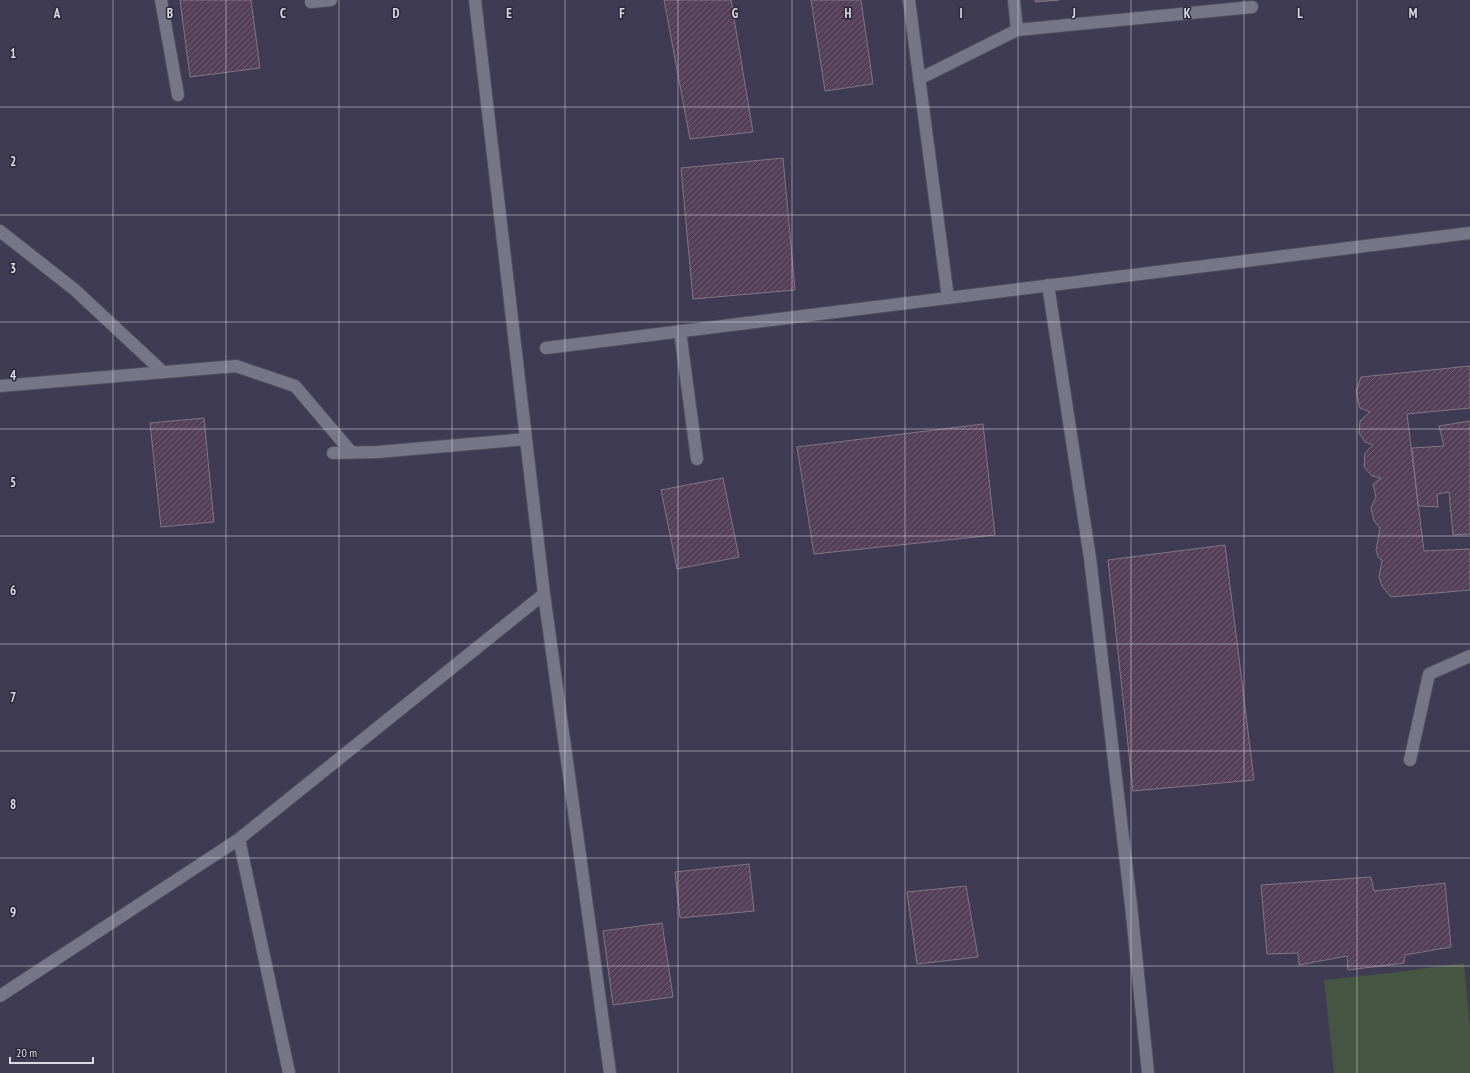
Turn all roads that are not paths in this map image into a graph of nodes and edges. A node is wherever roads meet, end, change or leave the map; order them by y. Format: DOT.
graph roads {
  1 [pos="161,0"];
  2 [pos="330,0"];
  3 [pos="475,0"];
  4 [pos="910,0"];
  5 [pos="1014,0"];
  6 [pos="311,2"];
  7 [pos="1252,7"];
  8 [pos="1017,30"];
  9 [pos="920,79"];
  10 [pos="178,95"];
  11 [pos="0,231"];
  12 [pos="1470,233"];
  13 [pos="1048,285"];
  14 [pos="948,298"];
  15 [pos="680,331"];
  16 [pos="546,348"];
  17 [pos="163,372"];
  18 [pos="0,386"];
  19 [pos="526,440"];
  20 [pos="333,453"];
  21 [pos="352,453"];
  22 [pos="697,459"];
  23 [pos="544,594"];
  24 [pos="1470,656"];
  25 [pos="1410,760"];
  26 [pos="239,839"];
  27 [pos="0,996"];
  28 [pos="289,1073"];
  29 [pos="610,1073"];
  30 [pos="1148,1073"];
  1 -- 10 [label="lane"];
  2 -- 6 [label="lane"];
  3 -- 19 [label="lane"];
  4 -- 9 [label="lane"];
  5 -- 8 [label="lane"];
  7 -- 8 [label="lane"];
  8 -- 9 [label="lane"];
  9 -- 14 [label="lane"];
  11 -- 17 [label="lane"];
  12 -- 13 [label="lane"];
  13 -- 14 [label="lane"];
  13 -- 30 [label="lane"];
  14 -- 15 [label="lane"];
  15 -- 16 [label="lane"];
  15 -- 22 [label="lane"];
  17 -- 18 [label="lane"];
  17 -- 21 [label="lane"];
  19 -- 21 [label="lane"];
  19 -- 23 [label="lane"];
  20 -- 21 [label="lane"];
  23 -- 26 [label="lane"];
  23 -- 29 [label="lane"];
  24 -- 25 [label="lane"];
  26 -- 27 [label="lane"];
  26 -- 28 [label="lane"];
}
